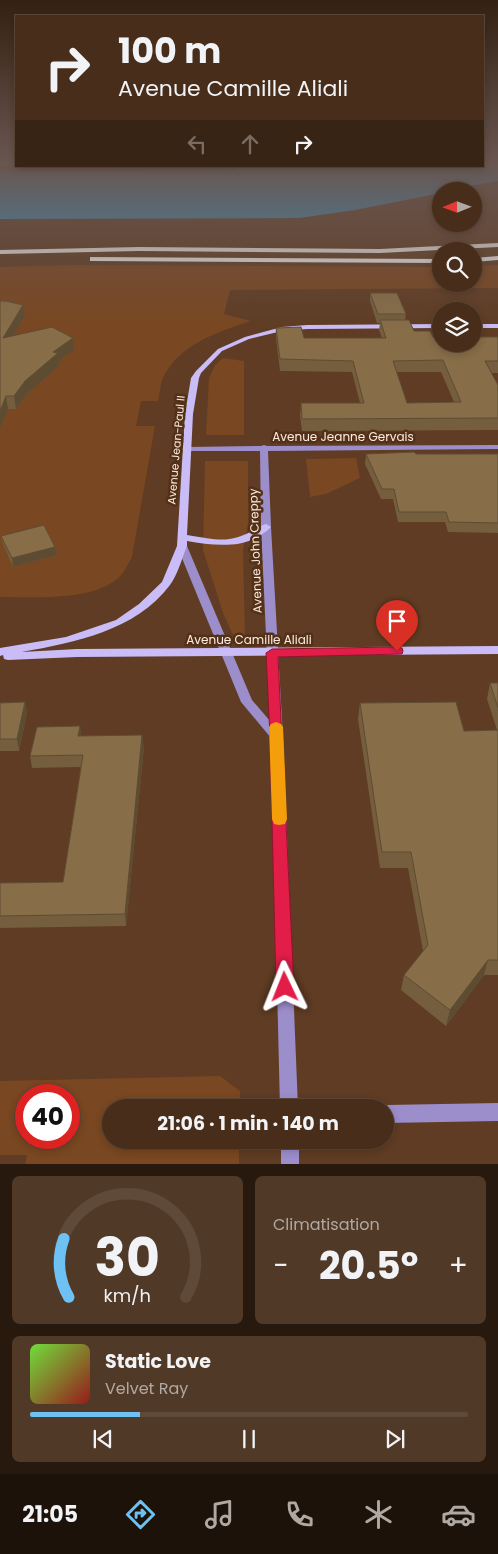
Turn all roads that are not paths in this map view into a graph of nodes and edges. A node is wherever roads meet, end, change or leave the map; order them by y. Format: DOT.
graph roads {
  1 [pos="0,244"];
  2 [pos="498,245"];
  3 [pos="255,249"];
  4 [pos="0,252"];
  5 [pos="498,258"];
  6 [pos="482,259"];
  7 [pos="0,260"];
  8 [pos="432,261"];
  9 [pos="432,326"];
  10 [pos="482,326"];
  11 [pos="498,326"];
  12 [pos="264,447"];
  13 [pos="498,447"];
  14 [pos="187,449"];
  15 [pos="266,527"];
  16 [pos="182,541"];
  17 [pos="498,650"];
  18 [pos="0,652"];
  19 [pos="228,653"];
  20 [pos="272,653"];
  21 [pos="0,656"];
  22 [pos="277,737"];
  23 [pos="289,1099"];
  24 [pos="498,1112"];
  25 [pos="394,1114"];
  26 [pos="290,1149"];
  27 [pos="290,1164"];
  1 -- 3 [label="highway"];
  2 -- 3 [label="highway"];
  3 -- 4 [label="highway"];
  5 -- 6 [label="highway"];
  7 -- 8 [label="highway"];
  9 -- 14 [label="main road, Avenue Jean-Paul II"];
  10 -- 11 [label="main road"];
  12 -- 13 [label="street, Avenue Jeanne Gervais"];
  12 -- 14 [label="street, Avenue Jeanne Gervais"];
  12 -- 15 [label="street, Avenue John Creppy"];
  14 -- 16 [label="main road, Avenue Jean-Paul II"];
  15 -- 16 [label="main road"];
  15 -- 20 [label="street, Avenue John Creppy"];
  16 -- 18 [label="main road, Avenue Jean-Paul II"];
  16 -- 19 [label="street, Avenue Jean-Paul II"];
  17 -- 20 [label="main road, Avenue Camille Aliali"];
  19 -- 20 [label="main road, Avenue Camille Aliali"];
  19 -- 21 [label="main road, Avenue Camille Aliali"];
  19 -- 22 [label="street, Avenue Jean-Paul II"];
  20 -- 22 [label="street, Avenue John Creppy"];
  22 -- 23 [label="street, Avenue John Creppy"];
  24 -- 25 [label="street"];
  26 -- 27 [label="street"];
}
